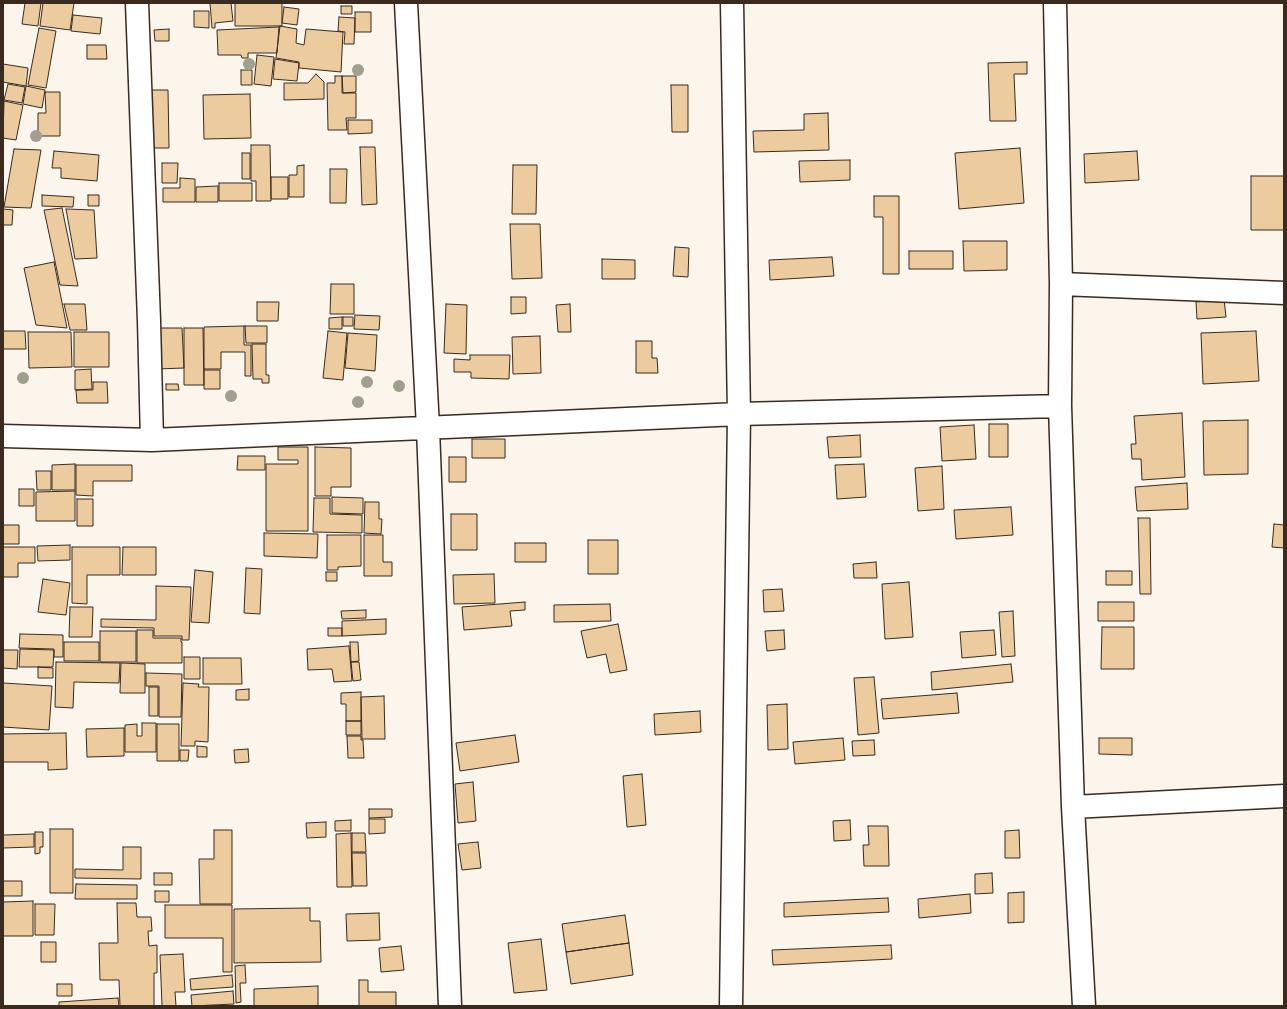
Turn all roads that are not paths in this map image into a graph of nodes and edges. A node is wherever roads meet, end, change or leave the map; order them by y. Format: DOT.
graph roads {
  1 [pos="137,3"];
  2 [pos="406,3"];
  3 [pos="732,3"];
  4 [pos="1055,3"];
  5 [pos="1061,284"];
  6 [pos="1284,293"];
  7 [pos="1060,406"];
  8 [pos="739,414"];
  9 [pos="428,428"];
  10 [pos="3,436"];
  11 [pos="152,440"];
  12 [pos="1284,796"];
  13 [pos="1073,807"];
  14 [pos="450,1006"];
  15 [pos="731,1006"];
  16 [pos="1084,1006"];
  1 -- 11 [label="street"];
  2 -- 9 [label="street"];
  3 -- 8 [label="street"];
  4 -- 5 [label="street"];
  5 -- 6 [label="street"];
  5 -- 7 [label="street"];
  7 -- 8 [label="street"];
  7 -- 13 [label="street"];
  8 -- 9 [label="street"];
  8 -- 15 [label="street"];
  9 -- 11 [label="street"];
  9 -- 14 [label="street"];
  10 -- 11 [label="street"];
  12 -- 13 [label="street"];
  13 -- 16 [label="street"];
}
